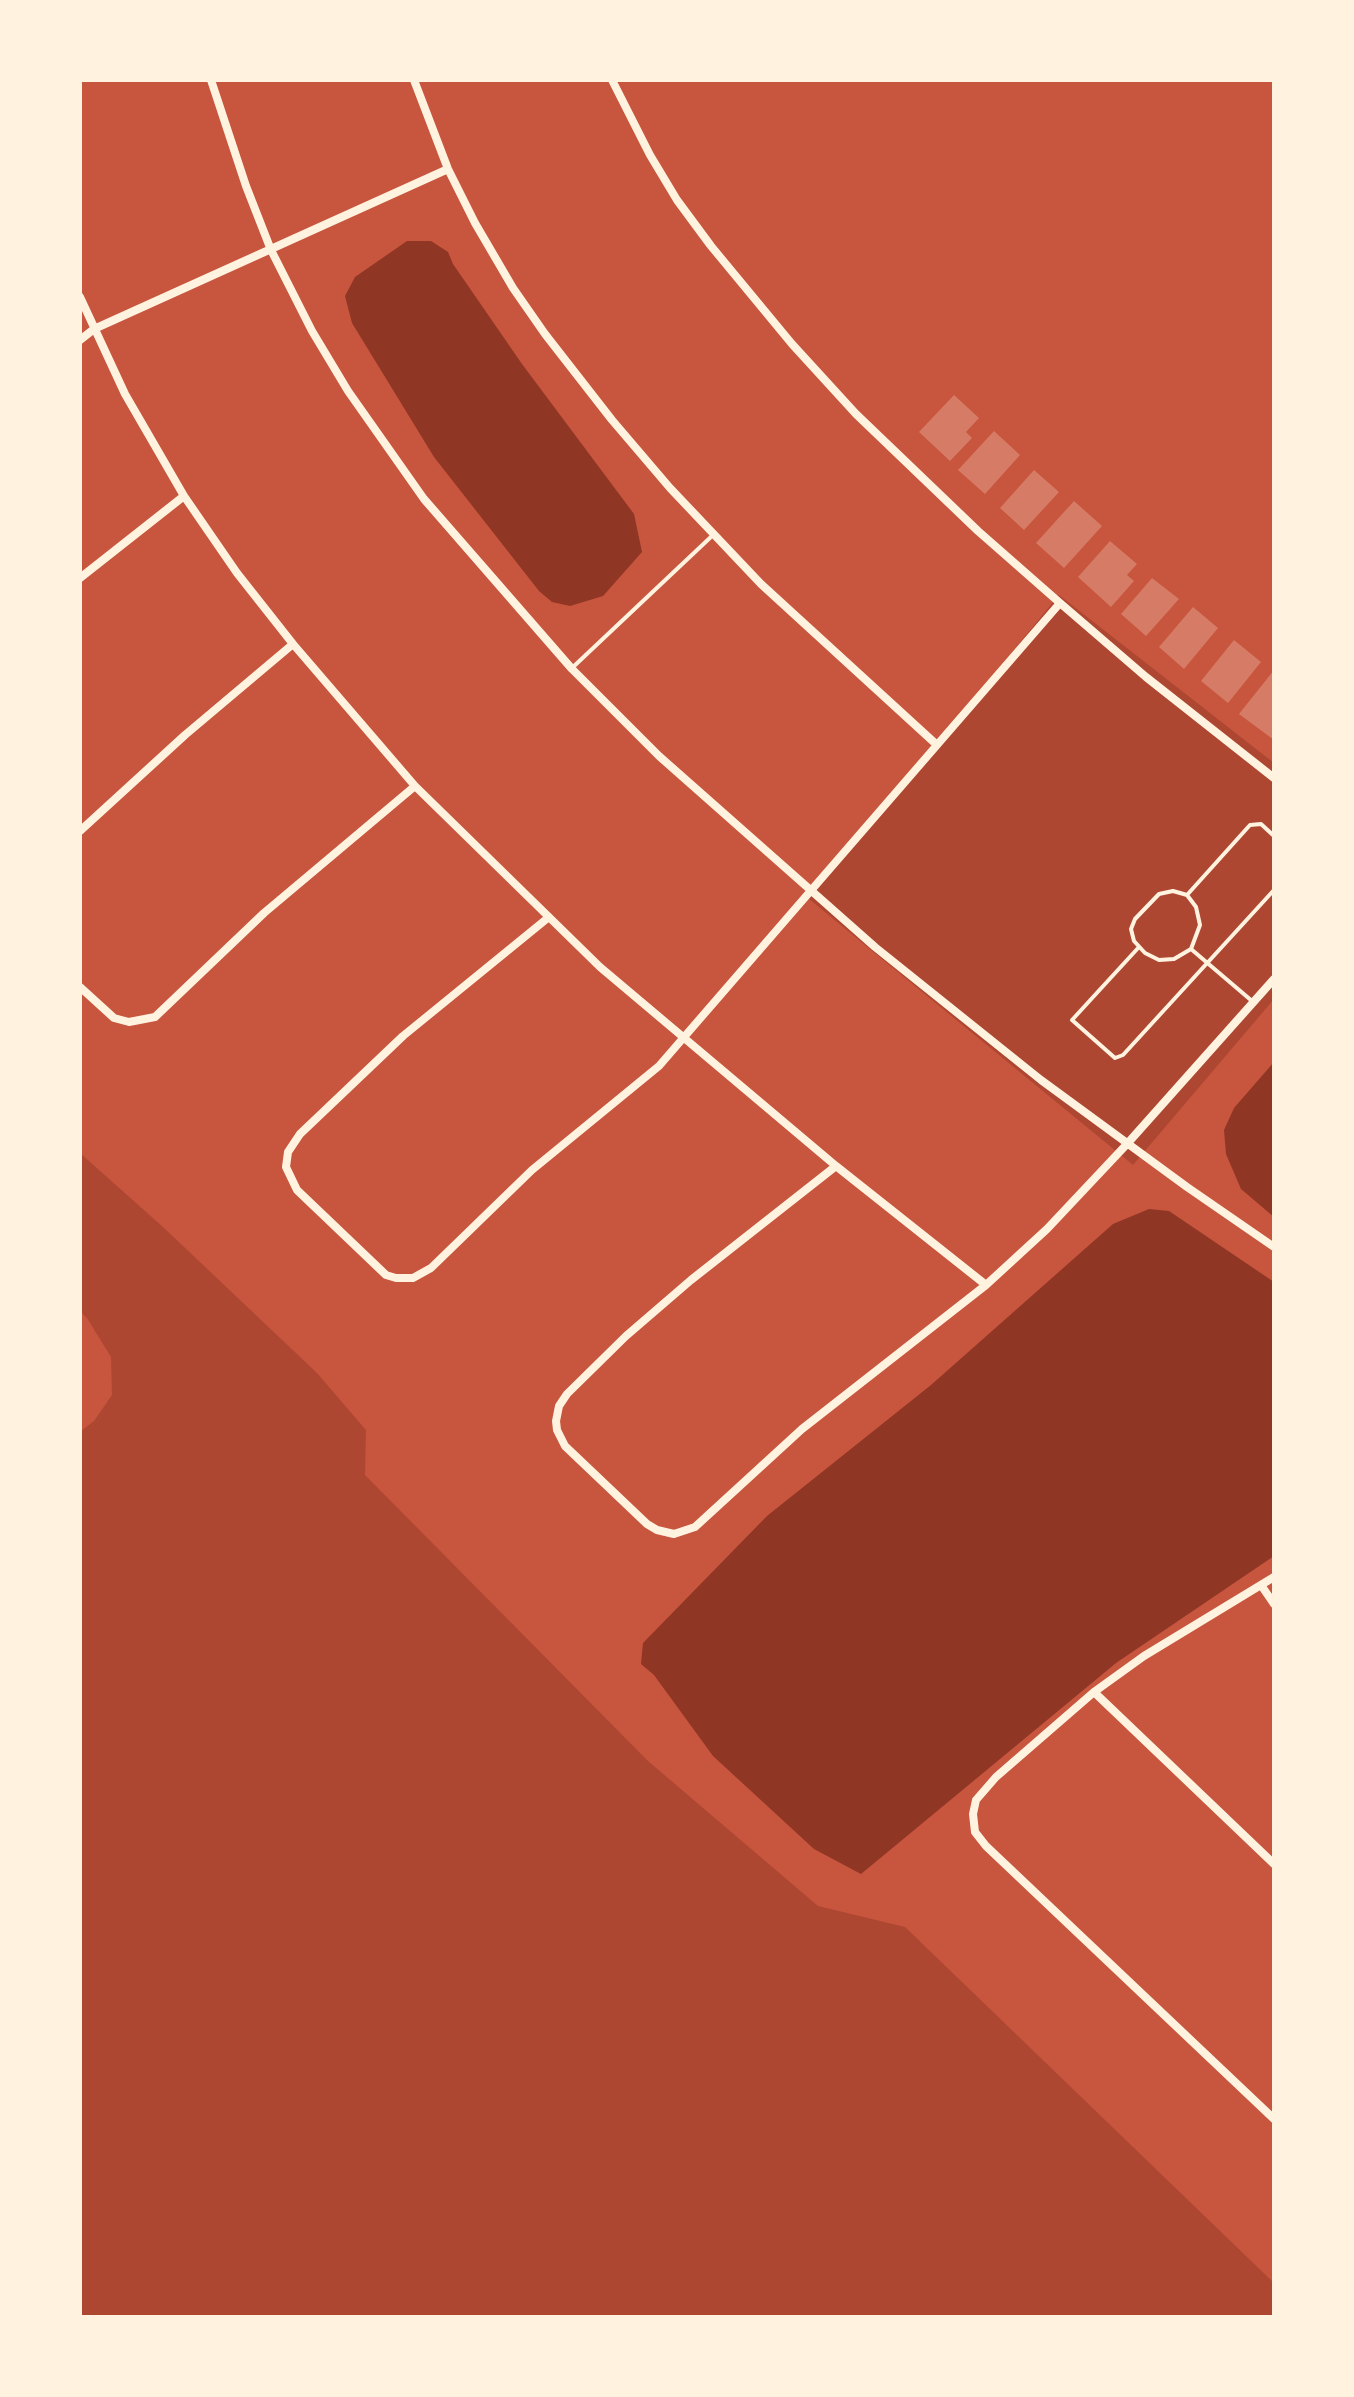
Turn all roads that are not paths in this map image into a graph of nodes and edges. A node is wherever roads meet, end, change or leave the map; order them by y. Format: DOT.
graph roads {
  1 [pos="211,80"];
  2 [pos="414,80"];
  3 [pos="612,80"];
  4 [pos="448,169"];
  5 [pos="271,250"];
  6 [pos="80,297"];
  7 [pos="94,329"];
  8 [pos="80,340"];
  9 [pos="184,496"];
  10 [pos="713,535"];
  11 [pos="80,578"];
  12 [pos="1060,603"];
  13 [pos="293,644"];
  14 [pos="572,669"];
  15 [pos="937,745"];
  16 [pos="1274,778"];
  17 [pos="415,786"];
  18 [pos="80,831"];
  19 [pos="1274,836"];
  20 [pos="810,890"];
  21 [pos="1274,890"];
  22 [pos="1187,895"];
  23 [pos="549,917"];
  24 [pos="1139,947"];
  25 [pos="1191,949"];
  26 [pos="1206,962"];
  27 [pos="1274,979"];
  28 [pos="80,987"];
  29 [pos="1254,1003"];
  30 [pos="684,1037"];
  31 [pos="1127,1144"];
  32 [pos="836,1166"];
  33 [pos="1274,1247"];
  34 [pos="986,1285"];
  35 [pos="1274,1577"];
  36 [pos="1261,1585"];
  37 [pos="1274,1604"];
  38 [pos="1094,1692"];
  39 [pos="1274,1864"];
  40 [pos="1274,2119"];
  1 -- 5 [label="street"];
  2 -- 4 [label="street"];
  3 -- 12 [label="street"];
  4 -- 5 [label="street"];
  4 -- 10 [label="street"];
  5 -- 7 [label="street"];
  5 -- 14 [label="street"];
  6 -- 7 [label="street"];
  7 -- 8 [label="street"];
  7 -- 9 [label="street"];
  9 -- 11 [label="street"];
  9 -- 13 [label="street"];
  10 -- 14 [label="lane"];
  10 -- 15 [label="street"];
  12 -- 15 [label="street"];
  12 -- 16 [label="street"];
  13 -- 17 [label="street"];
  13 -- 18 [label="street"];
  14 -- 20 [label="street"];
  15 -- 20 [label="street"];
  17 -- 23 [label="street"];
  17 -- 28 [label="street"];
  19 -- 22 [label="lane"];
  20 -- 30 [label="street"];
  20 -- 31 [label="street"];
  21 -- 26 [label="lane"];
  22 -- 24 [label="lane"];
  22 -- 25 [label="lane"];
  23 -- 30 [label="street"];
  23 -- 30 [label="street"];
  24 -- 25 [label="lane"];
  24 -- 26 [label="lane"];
  25 -- 26 [label="lane"];
  26 -- 29 [label="lane"];
  27 -- 29 [label="street"];
  29 -- 31 [label="street"];
  30 -- 32 [label="street"];
  31 -- 33 [label="street"];
  31 -- 34 [label="street"];
  32 -- 34 [label="street"];
  32 -- 34 [label="street"];
  35 -- 36 [label="street"];
  36 -- 37 [label="street"];
  36 -- 38 [label="street"];
  38 -- 39 [label="street"];
  38 -- 40 [label="street"];
}
